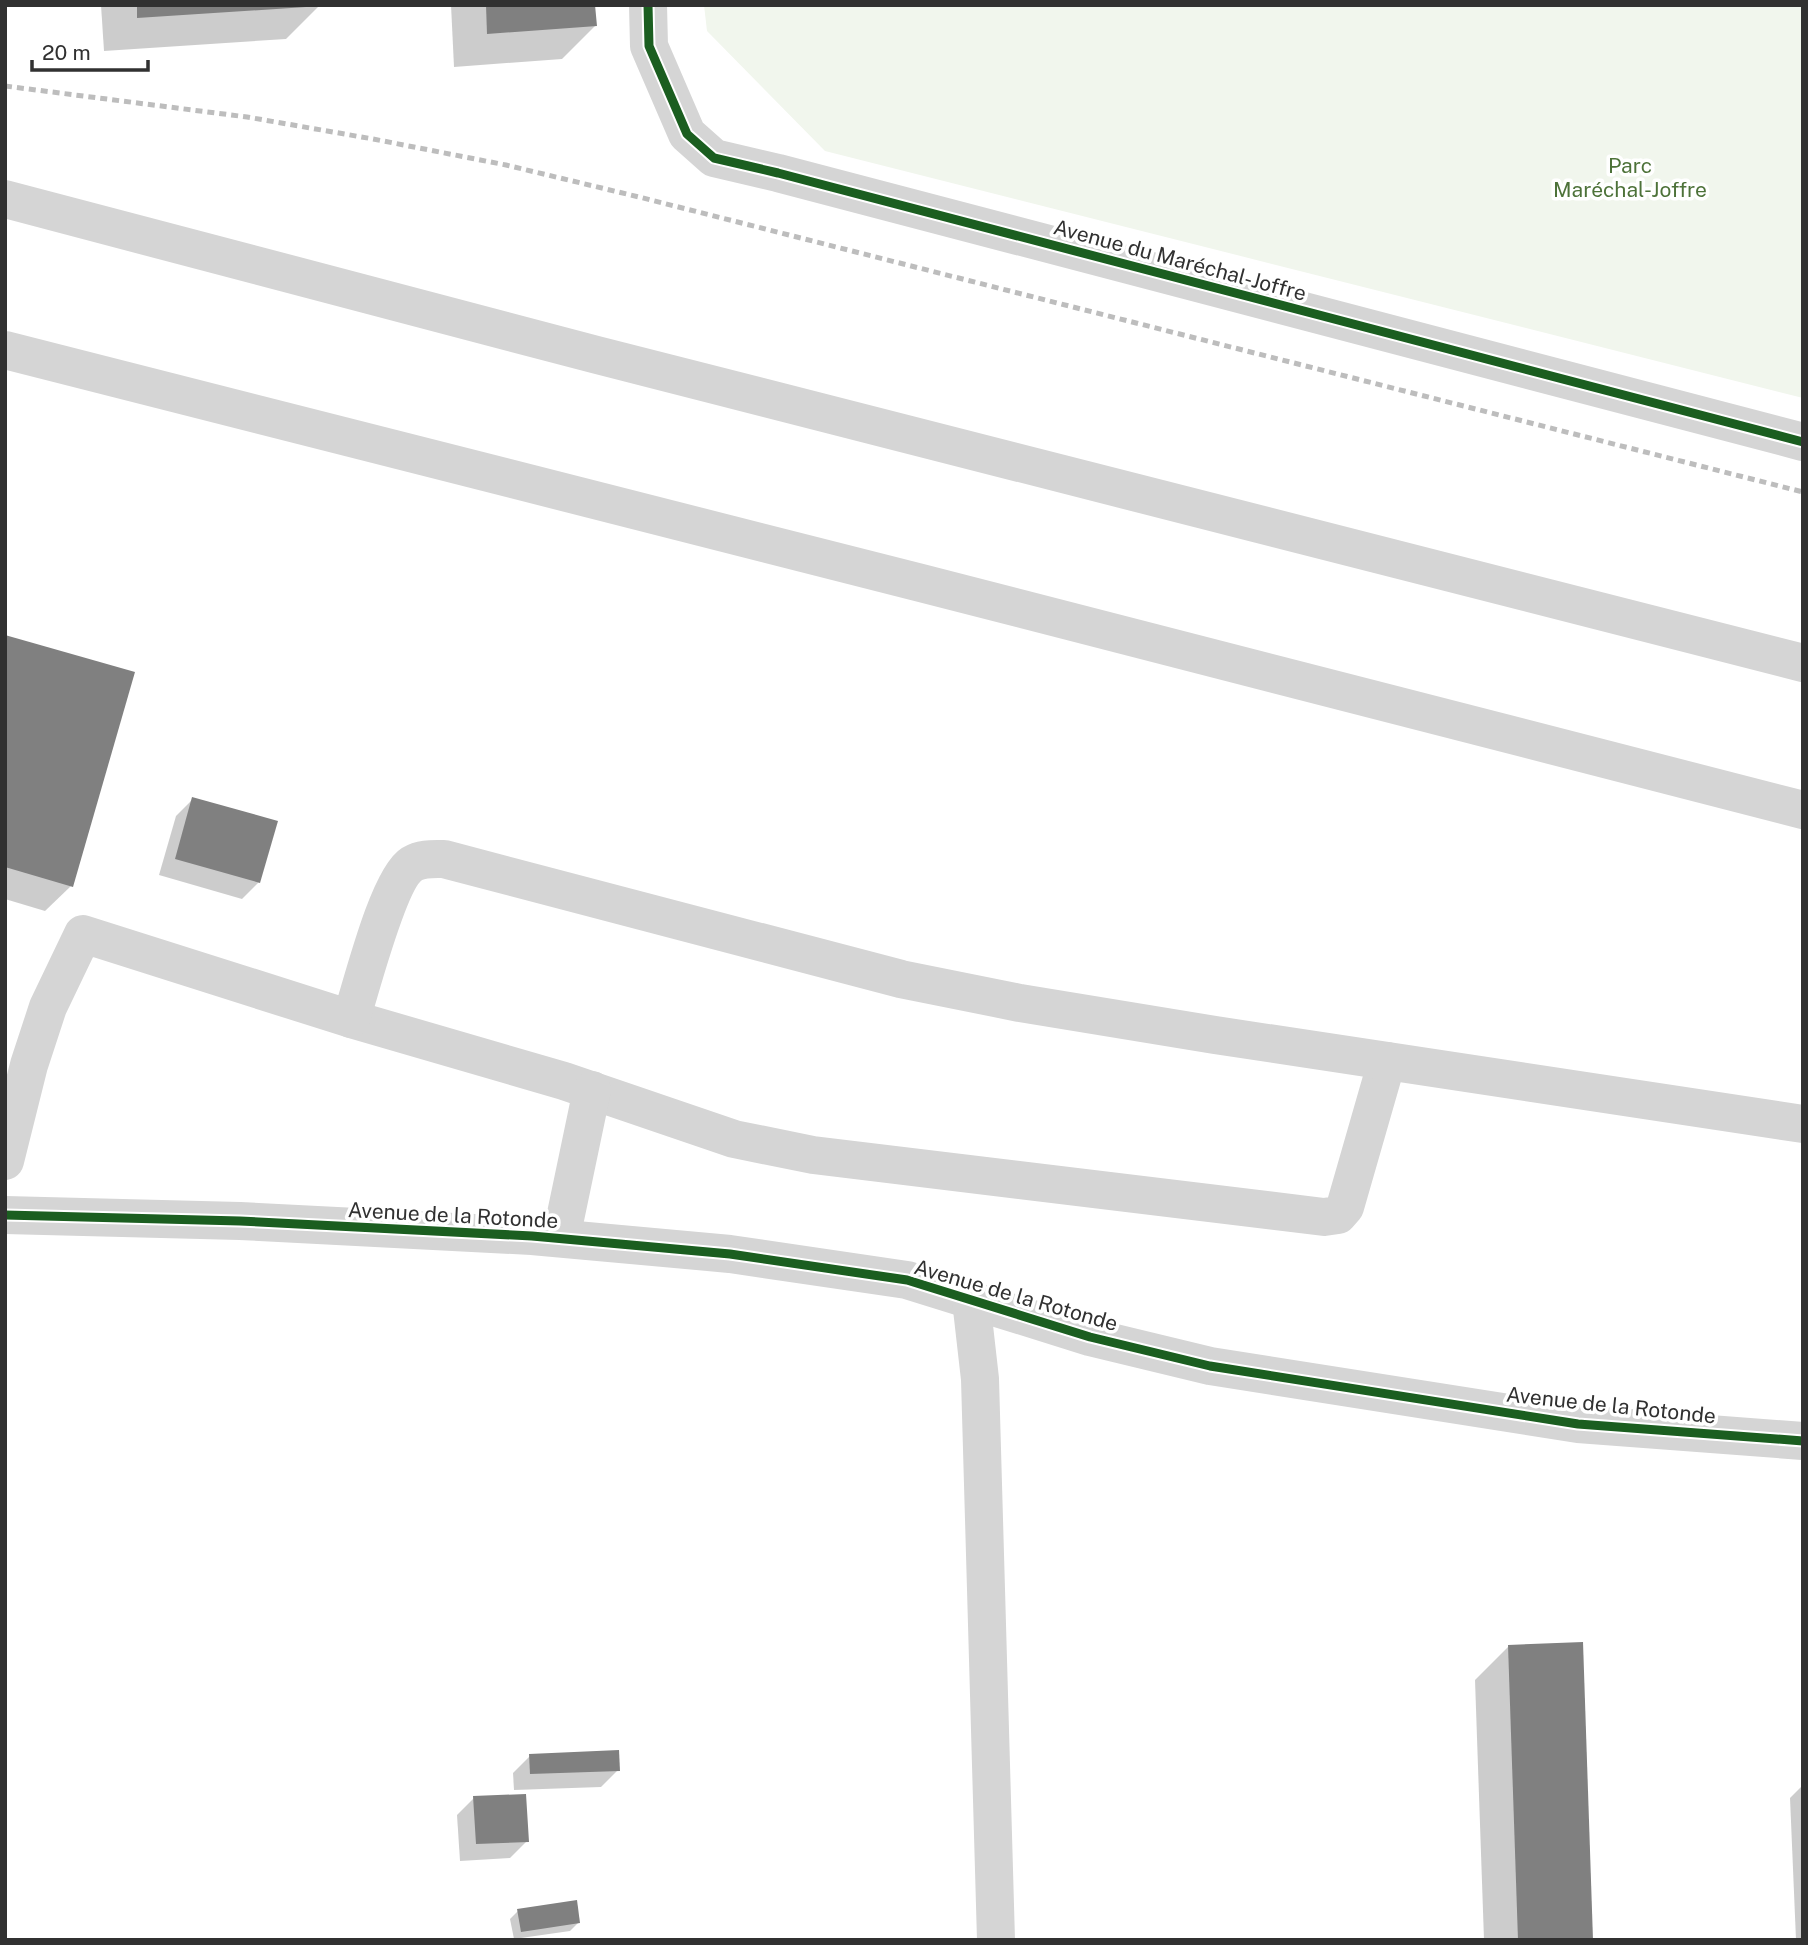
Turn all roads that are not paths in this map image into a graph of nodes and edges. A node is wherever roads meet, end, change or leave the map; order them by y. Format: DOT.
graph roads {
  1 [pos="648,5"];
  2 [pos="5,199"];
  3 [pos="5,351"];
  4 [pos="1803,442"];
  5 [pos="1803,663"];
  6 [pos="1803,810"];
  7 [pos="351,1019"];
  8 [pos="1388,1062"];
  9 [pos="592,1090"];
  10 [pos="1803,1124"];
  11 [pos="5,1161"];
  12 [pos="5,1215"];
  13 [pos="561,1238"];
  14 [pos="971,1300"];
  15 [pos="1803,1441"];
  16 [pos="996,1940"];
  1 -- 4 [label="street, Avenue du Maréchal-Joffre"];
  2 -- 5 [label="street"];
  3 -- 6 [label="street"];
  7 -- 8 [label="street"];
  7 -- 9 [label="street"];
  7 -- 11 [label="street"];
  8 -- 9 [label="street"];
  8 -- 10 [label="street"];
  9 -- 13 [label="street"];
  12 -- 13 [label="street, Avenue de la Rotonde"];
  13 -- 14 [label="street, Avenue de la Rotonde"];
  14 -- 15 [label="street, Avenue de la Rotonde"];
  14 -- 16 [label="street"];
}
